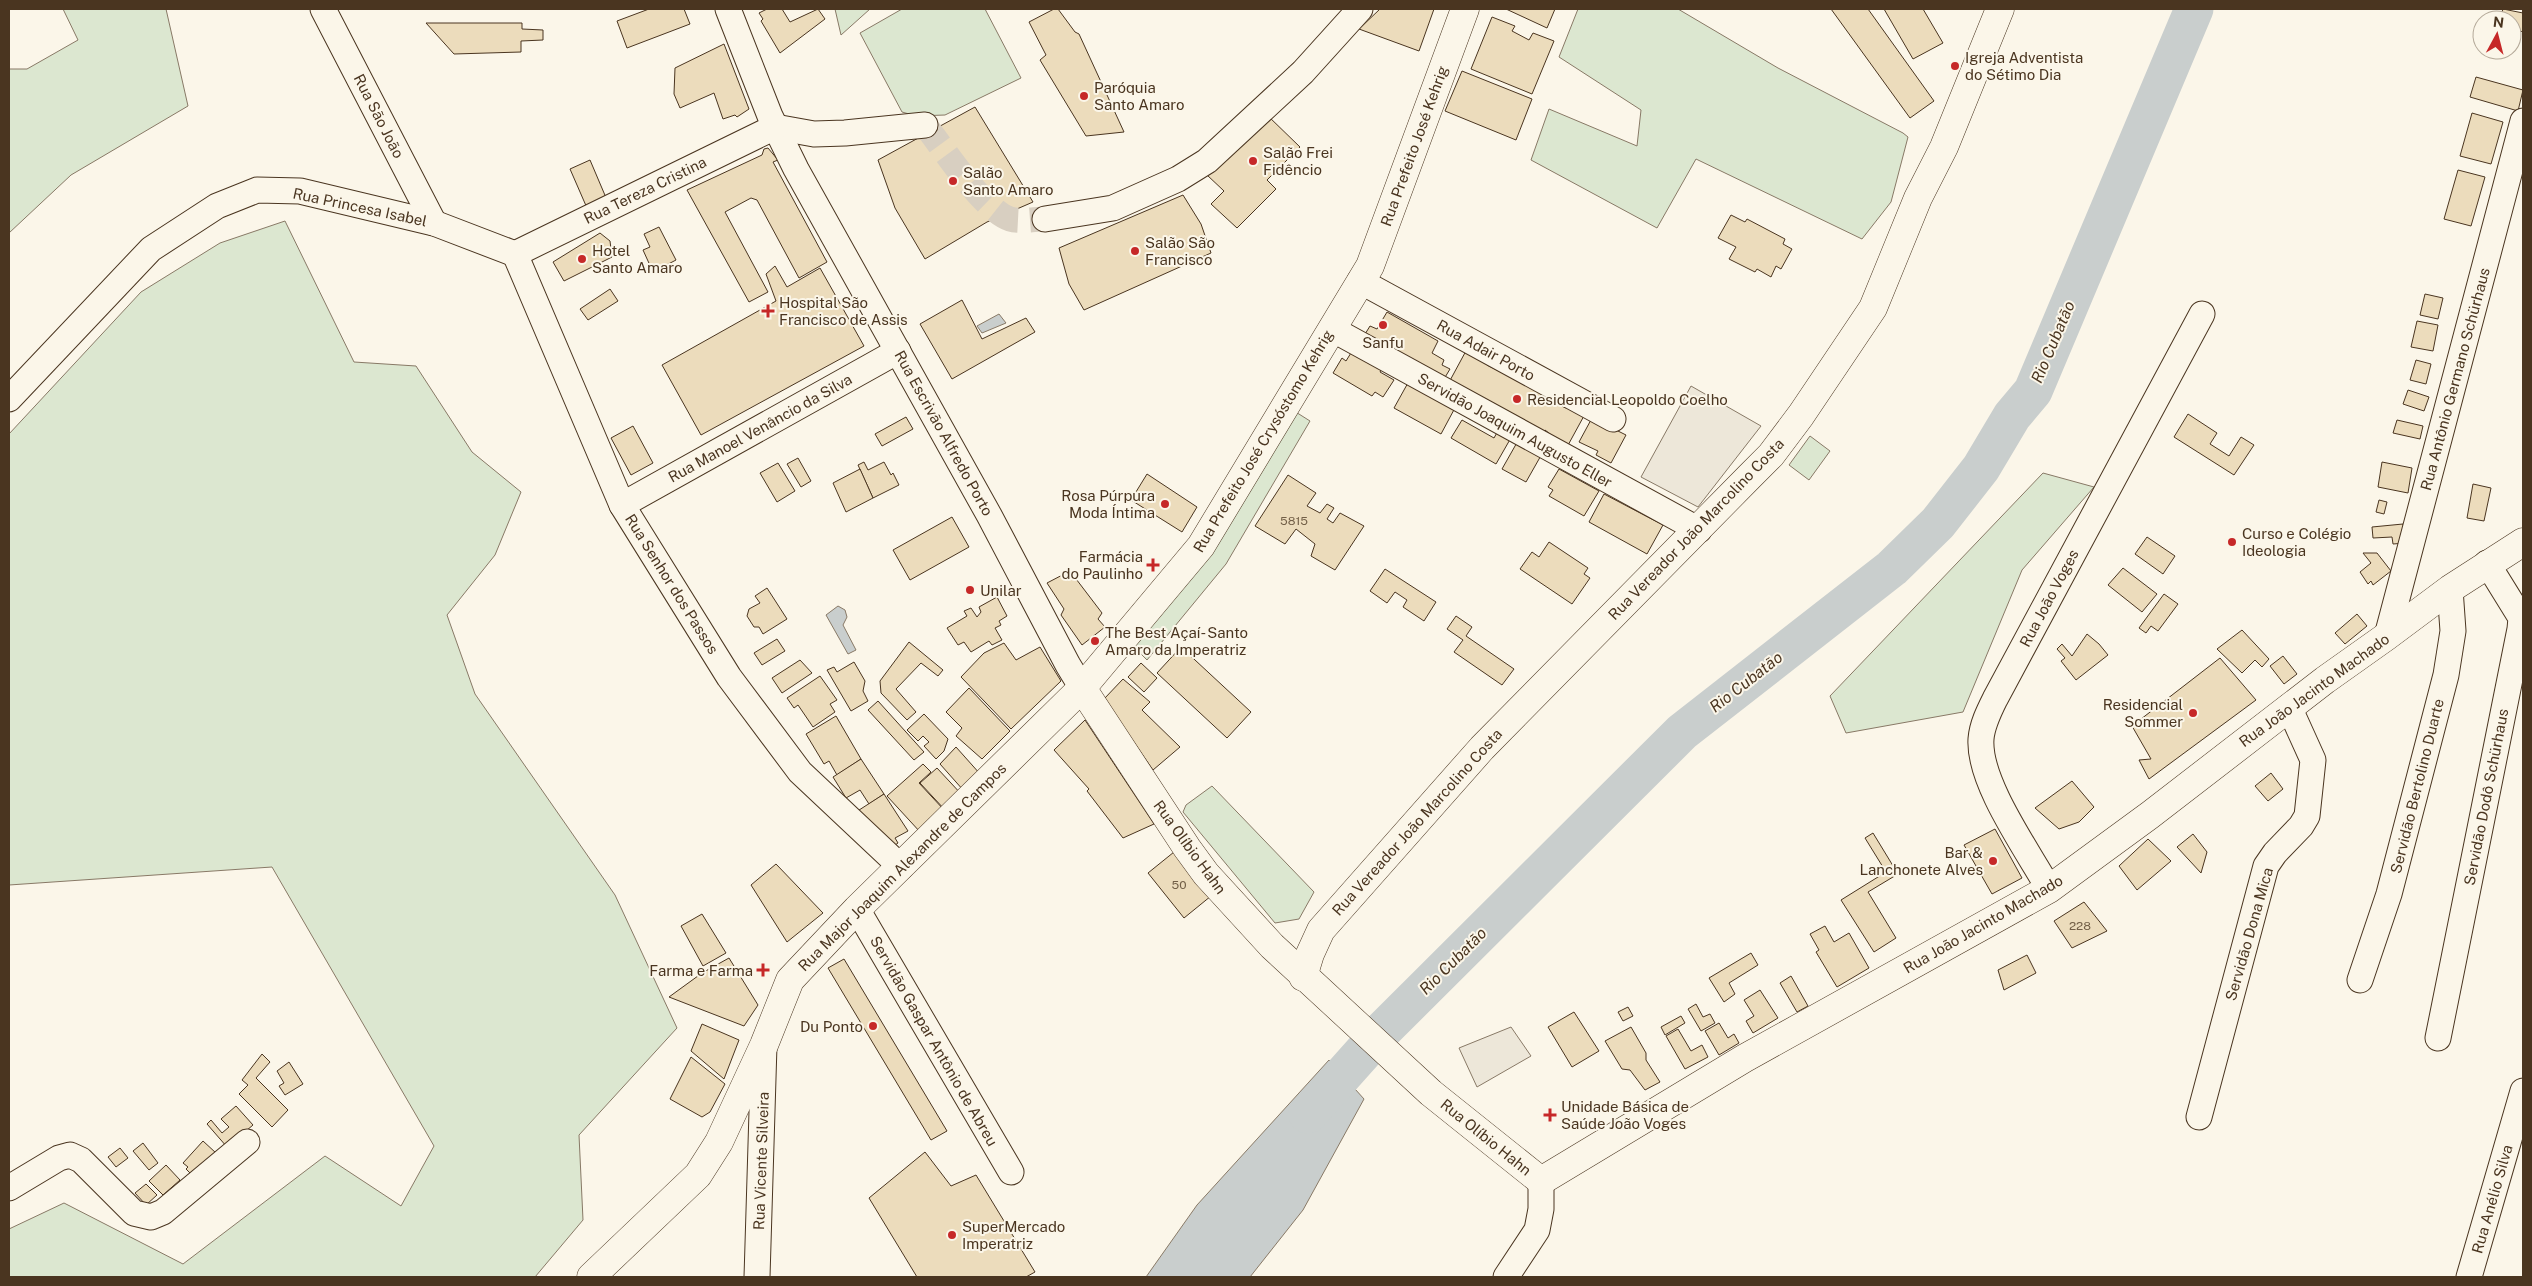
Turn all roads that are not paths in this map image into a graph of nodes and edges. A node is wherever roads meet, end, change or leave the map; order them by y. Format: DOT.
graph roads {
  1 [pos="323,9"];
  2 [pos="728,9"];
  3 [pos="1360,9"];
  4 [pos="1465,9"];
  5 [pos="2000,9"];
  6 [pos="2523,121"];
  7 [pos="926,125"];
  8 [pos="775,127"];
  9 [pos="1045,220"];
  10 [pos="434,223"];
  11 [pos="515,254"];
  12 [pos="1360,281"];
  13 [pos="2202,314"];
  14 [pos="1332,330"];
  15 [pos="898,351"];
  16 [pos="9,399"];
  17 [pos="1613,418"];
  18 [pos="622,505"];
  19 [pos="1699,530"];
  20 [pos="2523,542"];
  21 [pos="2487,563"];
  22 [pos="2450,588"];
  23 [pos="2387,636"];
  24 [pos="1082,688"];
  25 [pos="2289,707"];
  26 [pos="901,867"];
  27 [pos="2049,889"];
  28 [pos="857,909"];
  29 [pos="1321,930"];
  30 [pos="1272,946"];
  31 [pos="2360,980"];
  32 [pos="1311,982"];
  33 [pos="2438,1038"];
  34 [pos="764,1046"];
  35 [pos="2523,1091"];
  36 [pos="2199,1117"];
  37 [pos="247,1142"];
  38 [pos="1011,1172"];
  39 [pos="1541,1181"];
  40 [pos="9,1188"];
  41 [pos="591,1277"];
  42 [pos="757,1277"];
  43 [pos="1506,1277"];
  44 [pos="2469,1277"];
  1 -- 10 [label="street, Rua São João"];
  2 -- 8 [label="street, Rua Escrivão Alfredo Porto"];
  3 -- 9 [label="street"];
  4 -- 12 [label="main road, Rua Prefeito José Kehrig"];
  5 -- 19 [label="main road, Rua Vereador João Marcolino Costa"];
  6 -- 23 [label="street, Rua Antônio Germano Schürhaus"];
  7 -- 8 [label="street"];
  8 -- 11 [label="street, Rua Tereza Cristina"];
  8 -- 15 [label="street, Rua Escrivão Alfredo Porto"];
  10 -- 11 [label="street, Rua Princesa Isabel"];
  10 -- 16 [label="street, Rua Princesa Isabel"];
  11 -- 18 [label="street, Rua Senhor dos Passos"];
  12 -- 14 [label="main road, Rua Prefeito José Crysóstomo Kehrig"];
  12 -- 17 [label="street, Rua Adair Porto"];
  13 -- 27 [label="street, Rua João Voges"];
  14 -- 19 [label="street, Servidão Joaquim Augusto Eller"];
  14 -- 24 [label="main road, Rua Prefeito José Crysóstomo Kehrig"];
  15 -- 18 [label="street, Rua Manoel Venâncio da Silva"];
  15 -- 24 [label="street, Rua Escrivão Alfredo Porto"];
  18 -- 26 [label="street, Rua Senhor dos Passos"];
  19 -- 29 [label="main road, Rua Vereador João Marcolino Costa"];
  20 -- 21 [label="main road, Rua João Jacinto Machado"];
  21 -- 22 [label="main road, Rua João Jacinto Machado"];
  21 -- 33 [label="street, Servidão Dodô Schürhaus"];
  22 -- 23 [label="main road, Rua João Jacinto Machado"];
  22 -- 31 [label="street, Servidão Bertolino Duarte"];
  23 -- 25 [label="main road, Rua João Jacinto Machado"];
  24 -- 26 [label="main road, Rua Major Joaquim Alexandre de Campos"];
  24 -- 30 [label="main road, Rua Olíbio Hahn"];
  25 -- 27 [label="main road, Rua João Jacinto Machado"];
  25 -- 36 [label="street, Servidão Dona Mica"];
  26 -- 28 [label="main road, Rua Major Joaquim Alexandre de Campos"];
  27 -- 39 [label="main road, Rua João Jacinto Machado"];
  28 -- 34 [label="main road, Rua Major Joaquim Alexandre de Campos"];
  28 -- 38 [label="street, Servidão Gaspar Antônio de Abreu"];
  29 -- 30 [label="main road, Rua Vereador João Marcolino Costa"];
  29 -- 32 [label="main road, Rua Vereador João Marcolino Costa"];
  30 -- 32 [label="main road, Rua Olíbio Hahn"];
  32 -- 39 [label="main road, Rua Olíbio Hahn"];
  34 -- 41 [label="main road, Rua Major Joaquim Alexandre de Campos"];
  34 -- 42 [label="street, Rua Vicente Silveira"];
  35 -- 44 [label="street, Rua Anélio Silva"];
  37 -- 40 [label="street"];
  39 -- 43 [label="street"];
}
